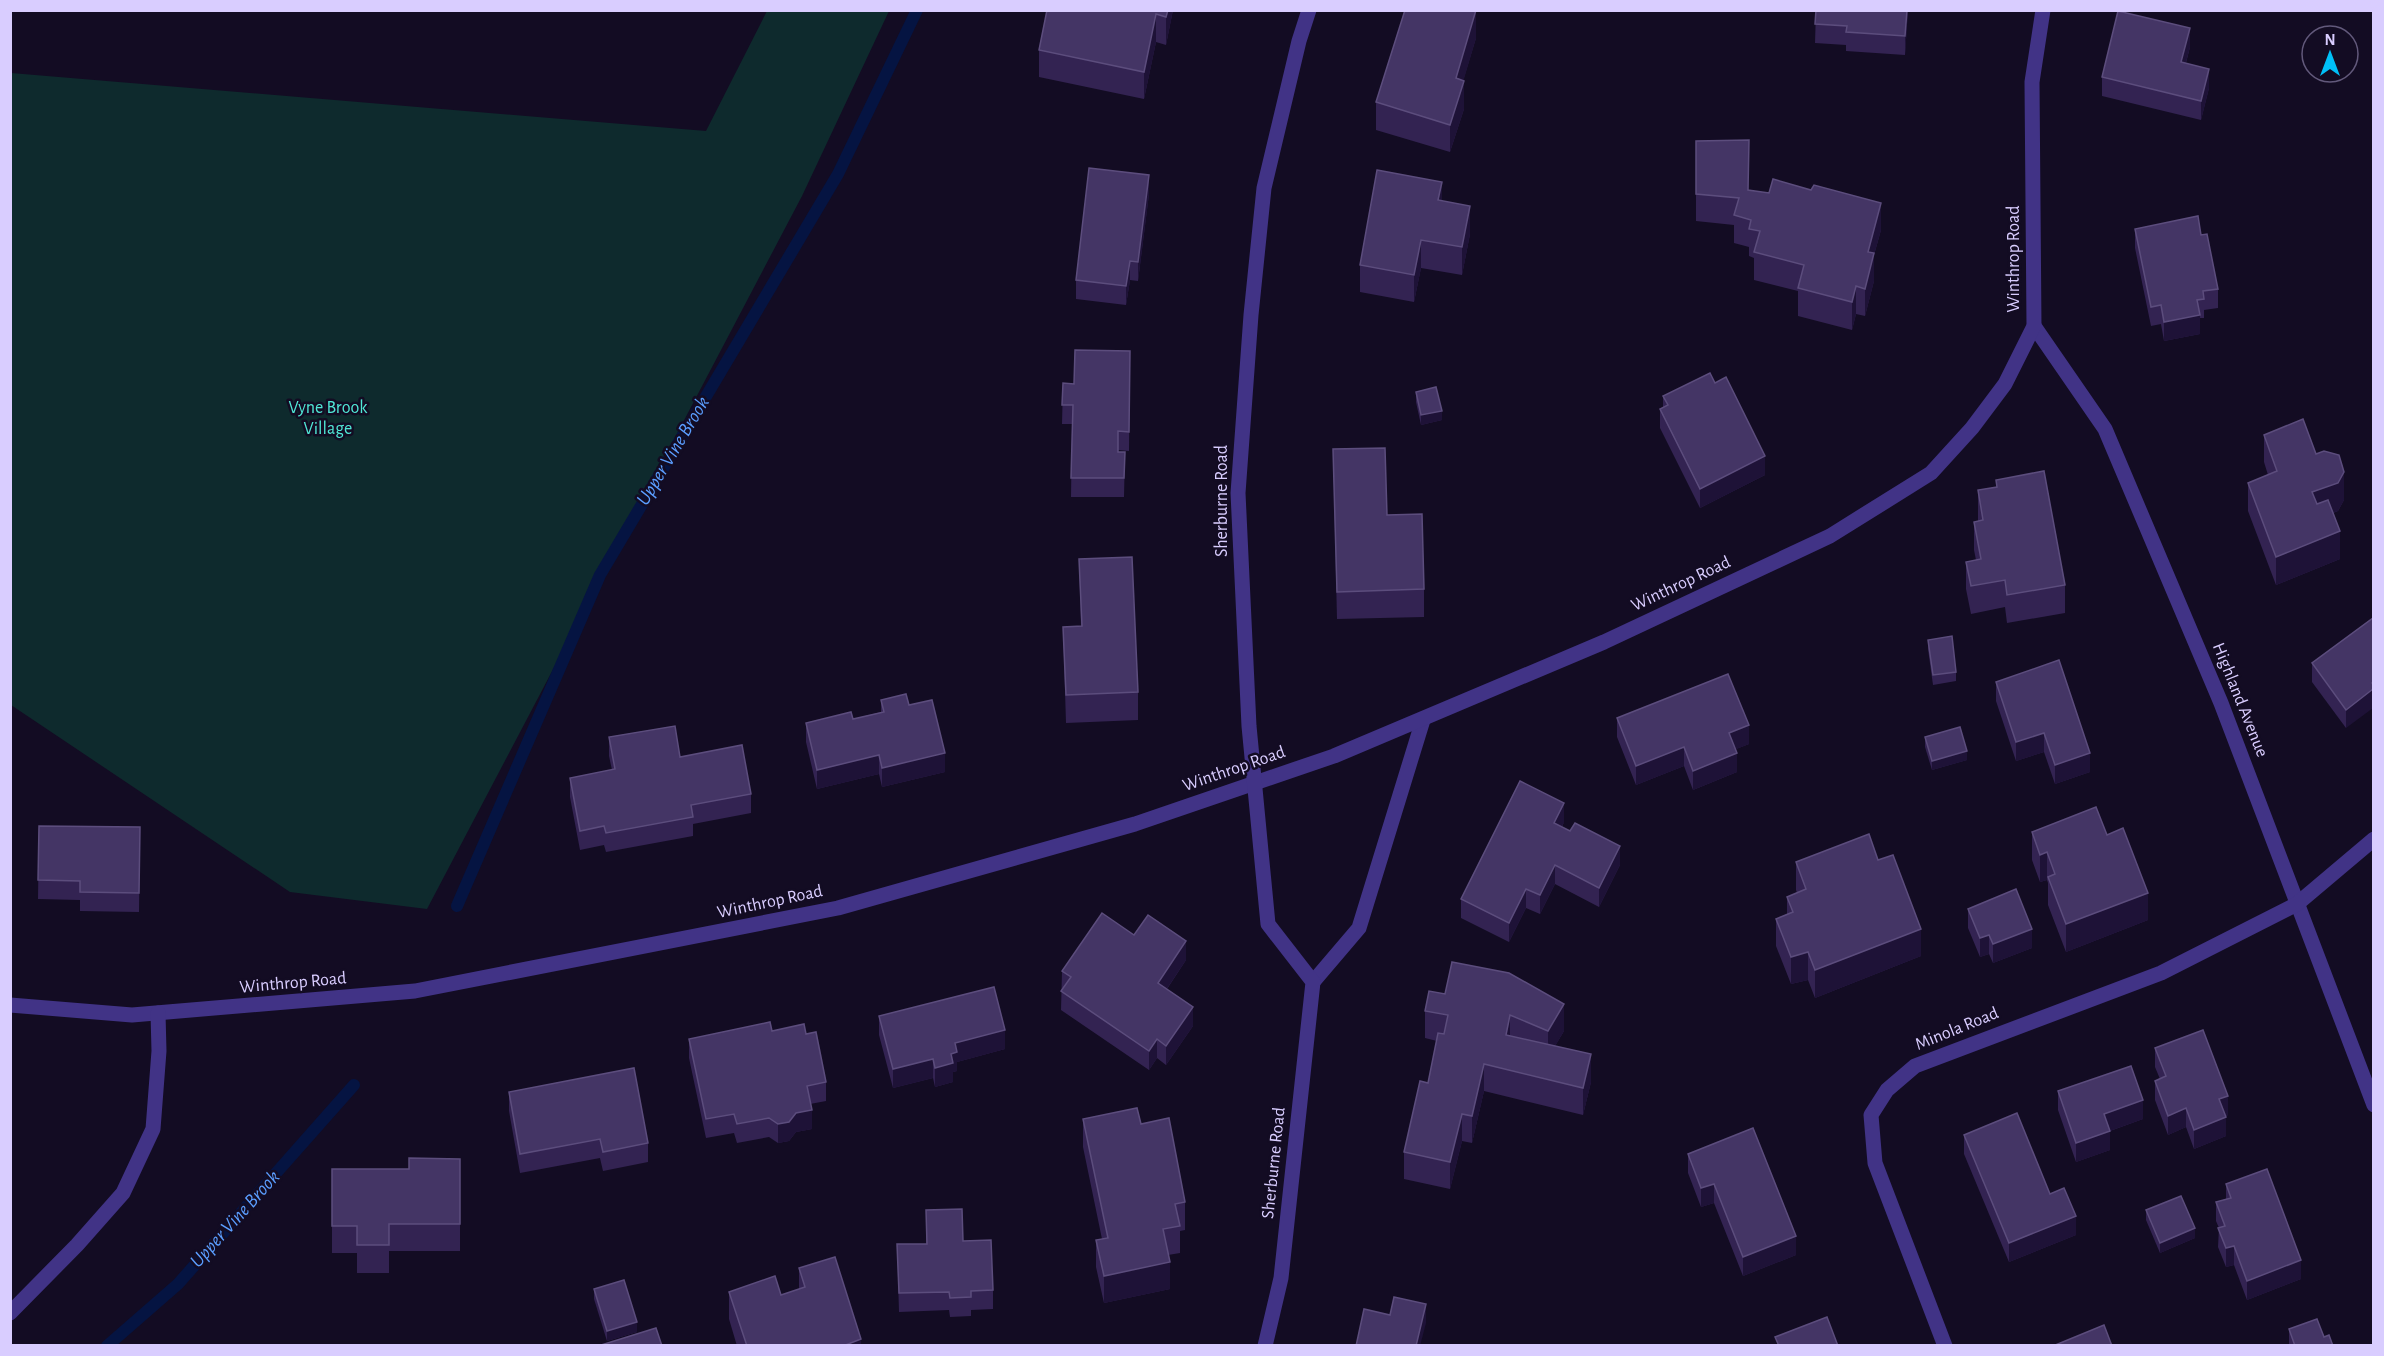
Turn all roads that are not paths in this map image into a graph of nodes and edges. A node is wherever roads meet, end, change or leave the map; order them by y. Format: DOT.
graph roads {
  1 [pos="1310,10"];
  2 [pos="2043,10"];
  3 [pos="2034,326"];
  4 [pos="1423,720"];
  5 [pos="1255,783"];
  6 [pos="2373,839"];
  7 [pos="2297,904"];
  8 [pos="1313,982"];
  9 [pos="10,1005"];
  10 [pos="158,1014"];
  11 [pos="2373,1105"];
  12 [pos="10,1313"];
  13 [pos="1265,1346"];
  14 [pos="1945,1346"];
  1 -- 5 [label="street, Sherburne Road"];
  2 -- 3 [label="street, Winthrop Road"];
  3 -- 4 [label="street, Winthrop Road"];
  3 -- 7 [label="street, Highland Avenue"];
  4 -- 5 [label="street, Winthrop Road"];
  4 -- 8 [label="street"];
  5 -- 8 [label="street, Sherburne Road"];
  5 -- 10 [label="street, Winthrop Road"];
  6 -- 7 [label="street, Minola Road"];
  7 -- 11 [label="street, Highland Avenue"];
  7 -- 14 [label="street, Minola Road"];
  8 -- 13 [label="street, Sherburne Road"];
  9 -- 10 [label="street, Winthrop Road"];
  10 -- 12 [label="street"];
}
